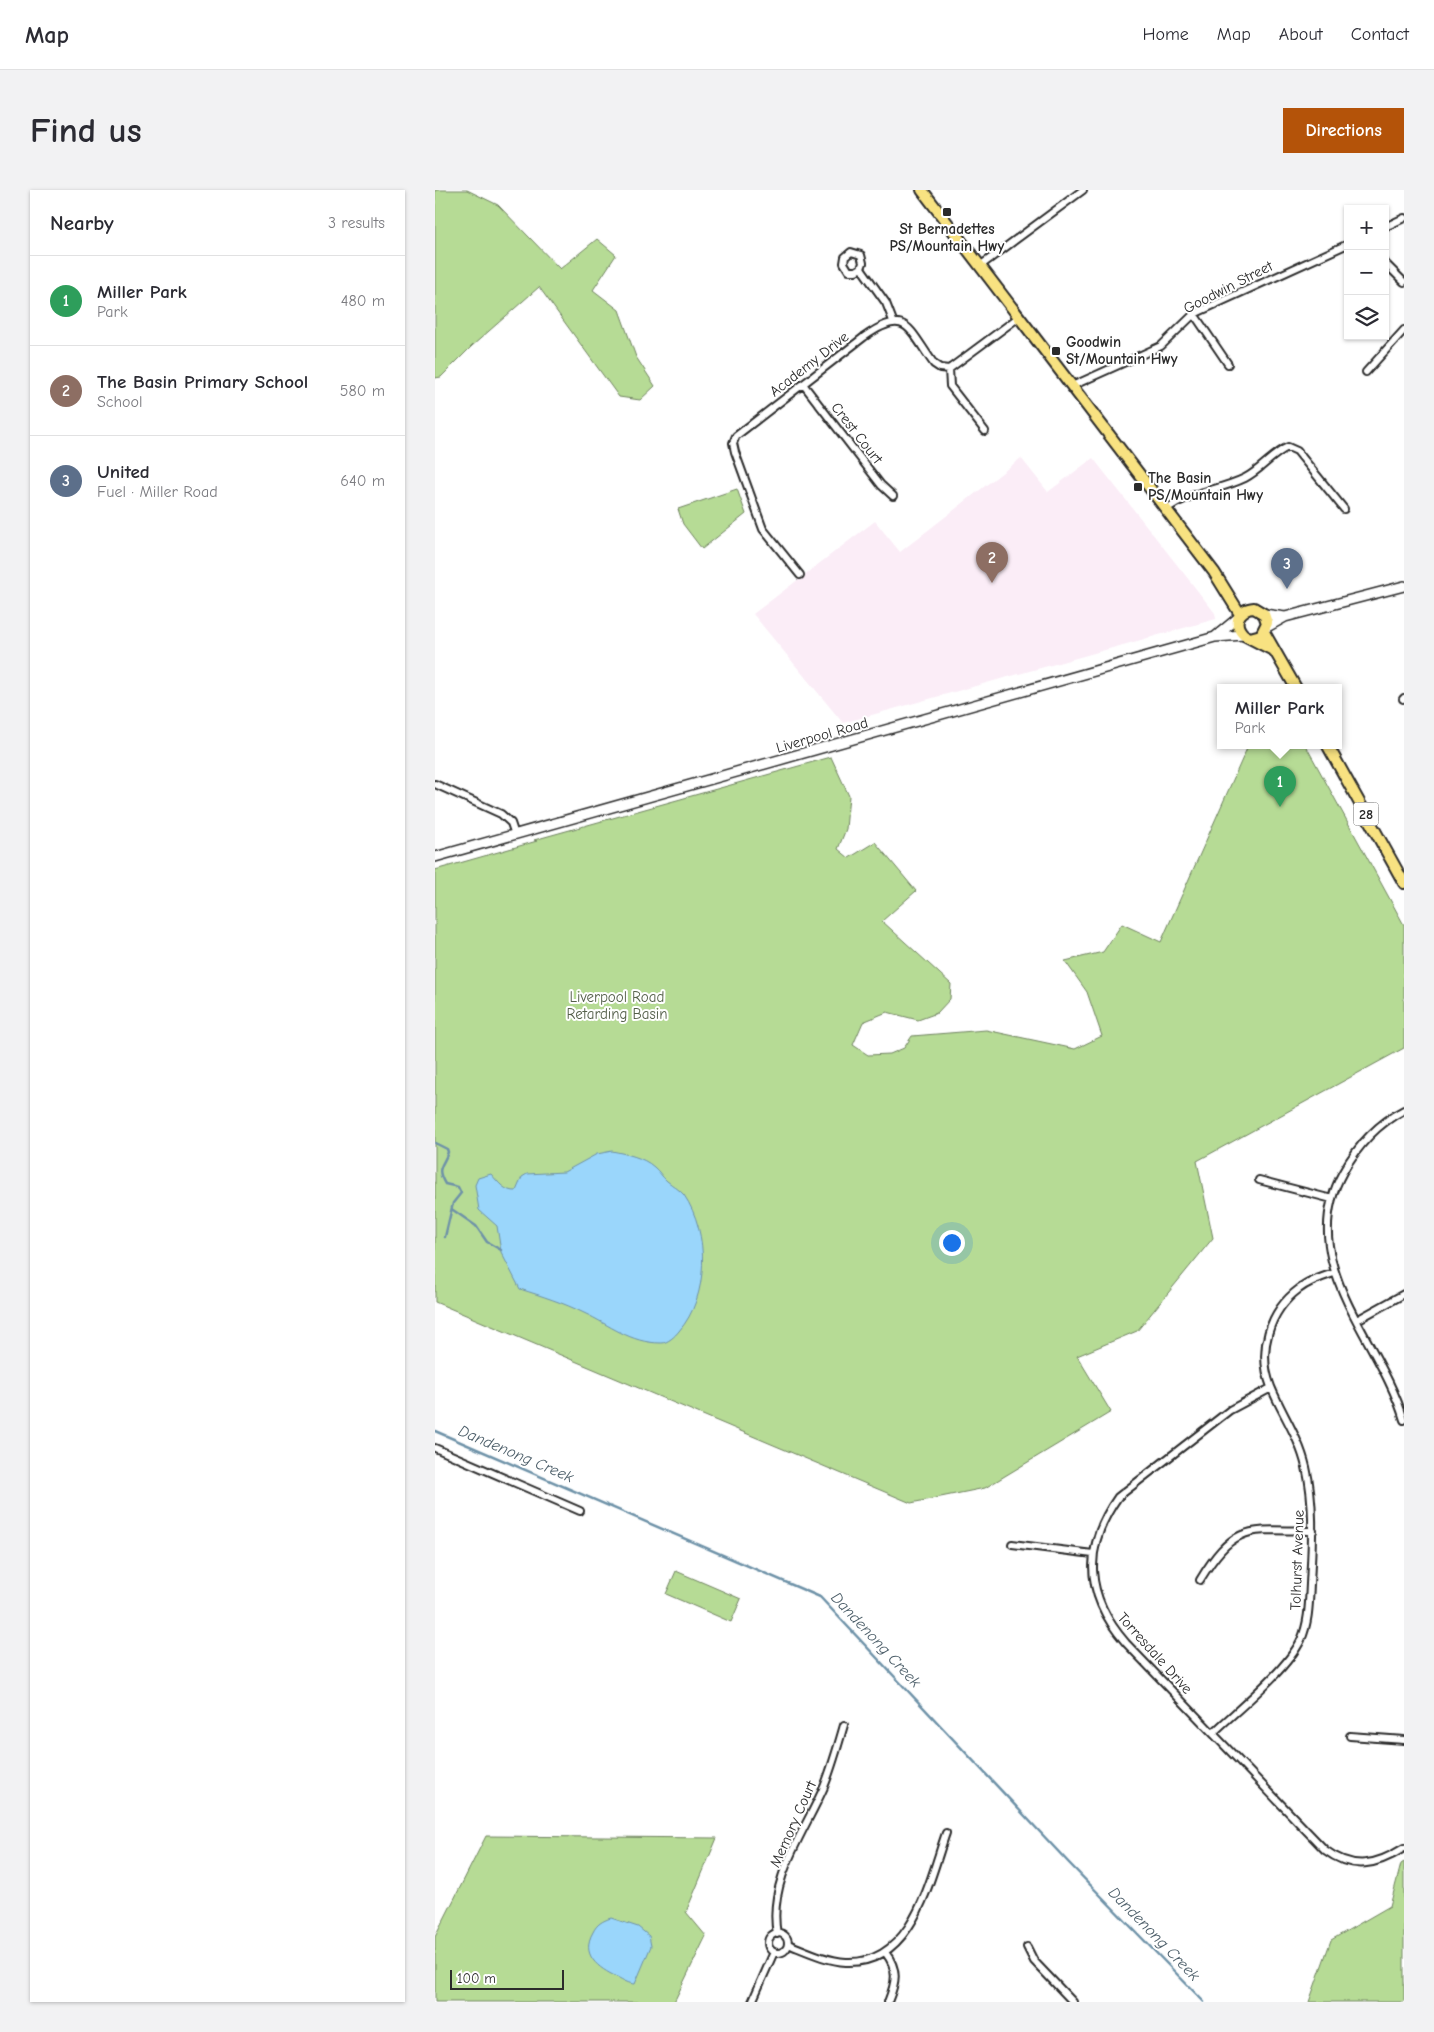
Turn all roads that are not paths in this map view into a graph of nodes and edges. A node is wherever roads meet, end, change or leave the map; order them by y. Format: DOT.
graph roads {
  1 [pos="922,190"];
  2 [pos="1083,190"];
  3 [pos="1404,218"];
  4 [pos="1389,225"];
  5 [pos="1344,246"];
  6 [pos="980,266"];
  7 [pos="1389,267"];
  8 [pos="861,268"];
  9 [pos="1404,282"];
  10 [pos="1194,314"];
  11 [pos="1019,317"];
  12 [pos="893,321"];
  13 [pos="1404,330"];
  14 [pos="1228,364"];
  15 [pos="949,369"];
  16 [pos="1366,372"];
  17 [pos="803,384"];
  18 [pos="1072,386"];
  19 [pos="985,431"];
  20 [pos="893,496"];
  21 [pos="1166,509"];
  22 [pos="1344,509"];
  23 [pos="800,575"];
  24 [pos="1404,586"];
  25 [pos="1242,613"];
  26 [pos="1264,614"];
  27 [pos="1285,617"];
  28 [pos="1266,630"];
  29 [pos="1247,636"];
  30 [pos="1215,637"];
  31 [pos="1275,651"];
  32 [pos="1294,684"];
  33 [pos="1330,749"];
  34 [pos="435,784"];
  35 [pos="515,836"];
  36 [pos="435,858"];
  37 [pos="1404,883"];
  38 [pos="1404,1110"];
  39 [pos="1259,1180"];
  40 [pos="1332,1199"];
  41 [pos="1334,1273"];
  42 [pos="1404,1294"];
  43 [pos="1357,1320"];
  44 [pos="1271,1388"];
  45 [pos="1402,1405"];
  46 [pos="1404,1420"];
  47 [pos="435,1448"];
  48 [pos="580,1511"];
  49 [pos="1313,1531"];
  50 [pos="1012,1544"];
  51 [pos="1093,1554"];
  52 [pos="1200,1580"];
  53 [pos="843,1725"];
  54 [pos="1213,1733"];
  55 [pos="1351,1736"];
  56 [pos="1404,1740"];
  57 [pos="946,1832"];
  58 [pos="1404,1848"];
  59 [pos="777,1934"];
  60 [pos="788,1944"];
  61 [pos="1027,1947"];
  62 [pos="774,1952"];
  63 [pos="885,1952"];
  64 [pos="752,2002"];
  65 [pos="888,2002"];
  66 [pos="1073,2002"];
  1 -- 6 [label="main road"];
  2 -- 6 [label="street"];
  3 -- 4 [label="street"];
  5 -- 10 [label="street, Goodwin Street"];
  6 -- 11 [label="main road"];
  7 -- 9 [label="street"];
  8 -- 12 [label="street"];
  10 -- 14 [label="street"];
  10 -- 18 [label="street, Goodwin Street"];
  11 -- 15 [label="street"];
  11 -- 18 [label="main road"];
  12 -- 15 [label="street"];
  12 -- 17 [label="street, Academy Drive"];
  13 -- 16 [label="street"];
  15 -- 19 [label="street"];
  17 -- 20 [label="street, Crest Court"];
  17 -- 23 [label="street, Academy Drive"];
  18 -- 21 [label="main road"];
  21 -- 22 [label="street"];
  21 -- 25 [label="main road"];
  24 -- 27 [label="main road"];
  25 -- 26 [label="main road"];
  25 -- 29 [label="main road"];
  25 -- 30 [label="main road, Liverpool Road"];
  26 -- 27 [label="main road"];
  26 -- 28 [label="main road"];
  27 -- 28 [label="main road"];
  28 -- 29 [label="main road"];
  28 -- 31 [label="main road"];
  29 -- 30 [label="main road, Liverpool Road"];
  29 -- 31 [label="main road"];
  30 -- 35 [label="main road, Liverpool Road"];
  31 -- 32 [label="main road"];
  33 -- 37 [label="main road, 28"];
  34 -- 35 [label="street"];
  35 -- 36 [label="main road, Liverpool Road"];
  38 -- 40 [label="street"];
  39 -- 40 [label="street"];
  40 -- 41 [label="street"];
  41 -- 43 [label="street"];
  41 -- 44 [label="street, Tolhurst Avenue"];
  42 -- 43 [label="street"];
  43 -- 45 [label="street"];
  44 -- 49 [label="street, Tolhurst Avenue"];
  44 -- 51 [label="street, Torresdale Drive"];
  45 -- 46 [label="street"];
  47 -- 48 [label="street"];
  49 -- 52 [label="street"];
  49 -- 54 [label="street, Tolhurst Avenue"];
  50 -- 51 [label="street"];
  51 -- 54 [label="street, Torresdale Drive"];
  53 -- 59 [label="street, Memory Court"];
  54 -- 58 [label="street, Torresdale Drive"];
  55 -- 56 [label="street"];
  57 -- 63 [label="street"];
  59 -- 60 [label="street"];
  59 -- 62 [label="street"];
  60 -- 62 [label="street"];
  60 -- 63 [label="street"];
  61 -- 66 [label="street"];
  62 -- 64 [label="street"];
  63 -- 65 [label="street"];
}
